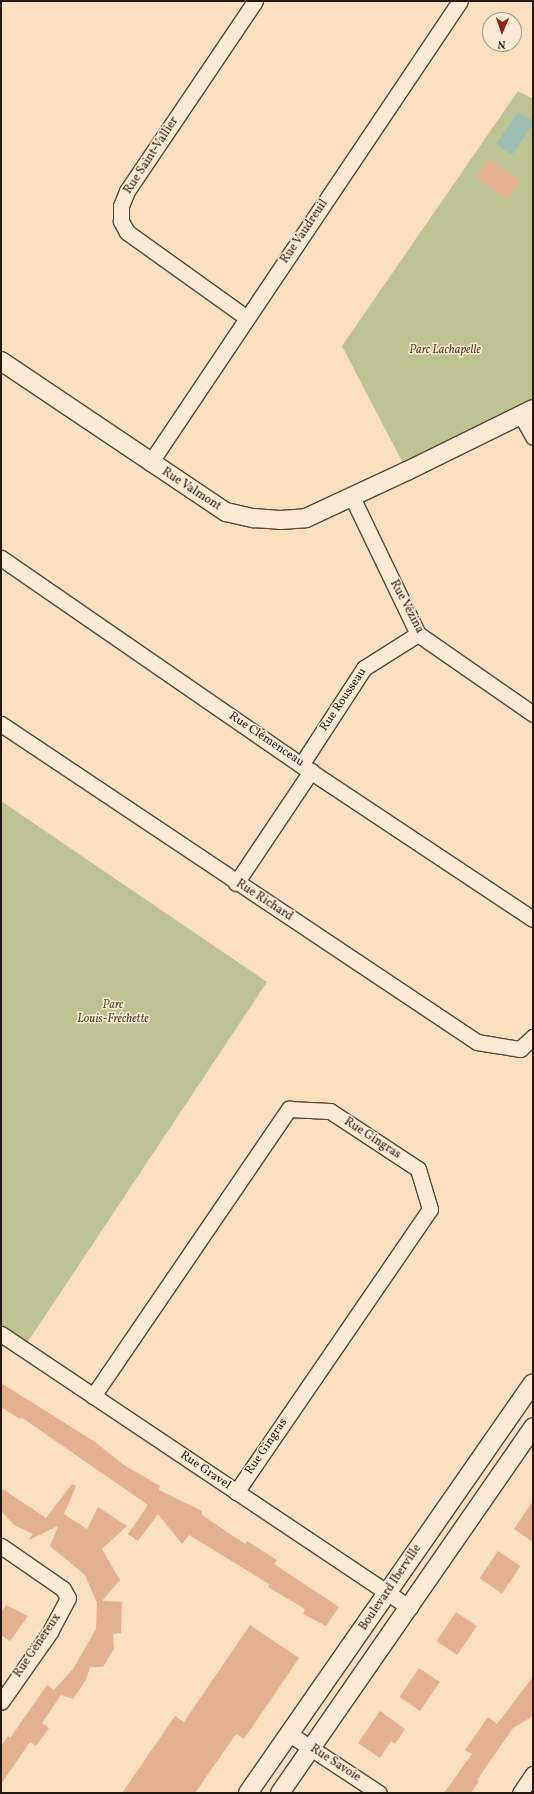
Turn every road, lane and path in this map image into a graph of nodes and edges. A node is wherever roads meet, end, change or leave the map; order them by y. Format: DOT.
graph roads {
  1 [pos="255,1"];
  2 [pos="460,1"];
  3 [pos="247,318"];
  4 [pos="1,361"];
  5 [pos="527,412"];
  6 [pos="533,436"];
  7 [pos="150,463"];
  8 [pos="352,498"];
  9 [pos="1,558"];
  10 [pos="418,634"];
  11 [pos="533,714"];
  12 [pos="1,724"];
  13 [pos="306,768"];
  14 [pos="236,883"];
  15 [pos="533,920"];
  16 [pos="533,1037"];
  17 [pos="1,1334"];
  18 [pos="533,1383"];
  19 [pos="93,1396"];
  20 [pos="533,1427"];
  21 [pos="236,1492"];
  22 [pos="1,1546"];
  23 [pos="388,1593"];
  24 [pos="410,1608"];
  25 [pos="1,1702"];
  26 [pos="291,1735"];
  27 [pos="311,1748"];
  28 [pos="533,1774"];
  29 [pos="248,1793"];
  30 [pos="280,1793"];
  31 [pos="380,1793"];
  32 [pos="520,1793"];
  1 -- 3 [label="street, Rue Saint-Vallier"];
  2 -- 3 [label="street, Rue Vaudreuil"];
  3 -- 7 [label="street, Rue Vaudreuil"];
  4 -- 7 [label="street, Rue Valmont"];
  5 -- 6 [label="street"];
  5 -- 8 [label="street, Rue Valmont"];
  7 -- 8 [label="street, Rue Valmont"];
  8 -- 10 [label="street, Rue Vézina"];
  9 -- 13 [label="street, Rue Clémenceau"];
  10 -- 11 [label="street, Rue Vézina"];
  10 -- 13 [label="street, Rue Rousseau"];
  12 -- 14 [label="street, Rue Richard"];
  13 -- 14 [label="street, Rue Rousseau"];
  13 -- 15 [label="street, Rue Clémenceau"];
  14 -- 16 [label="street, Rue Richard"];
  17 -- 19 [label="street, Rue Gravel"];
  18 -- 23 [label="street, Boulevard Iberville"];
  19 -- 21 [label="street, Rue Gravel"];
  19 -- 21 [label="street, Rue Gingras"];
  20 -- 24 [label="street"];
  21 -- 23 [label="street, Rue Gravel"];
  22 -- 25 [label="street, Rue Généreux"];
  23 -- 24 [label="street, Rue Gravel"];
  23 -- 26 [label="street, Boulevard Iberville"];
  24 -- 27 [label="street"];
  26 -- 27 [label="street, Rue Savoie"];
  26 -- 29 [label="street, Boulevard Iberville"];
  27 -- 30 [label="street"];
  27 -- 31 [label="street, Rue Savoie"];
  28 -- 32 [label="street"];
}
